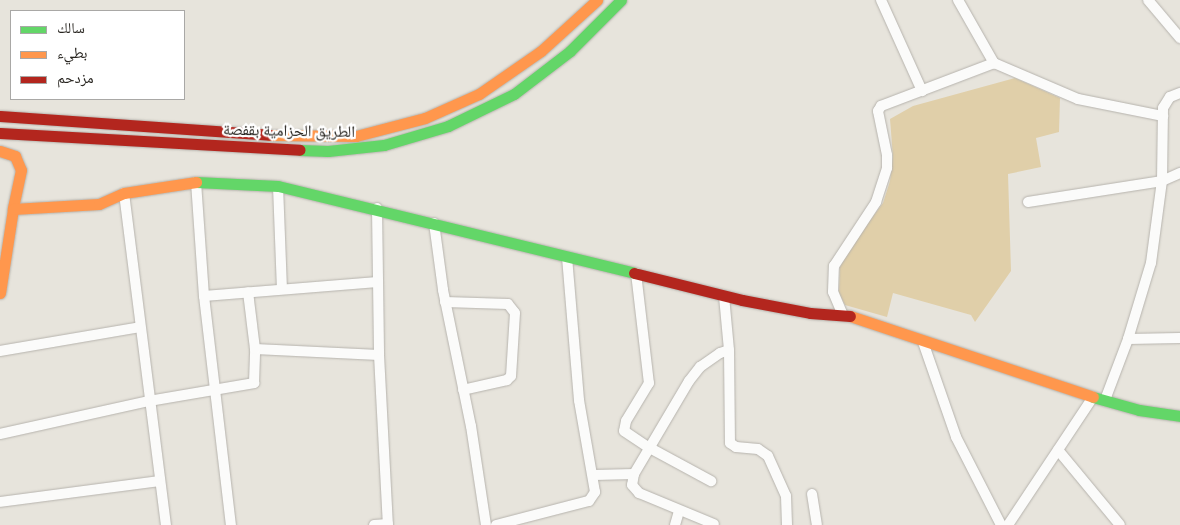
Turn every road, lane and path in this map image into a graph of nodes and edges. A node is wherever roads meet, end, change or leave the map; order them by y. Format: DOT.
graph roads {
  1 [pos="597,0"];
  2 [pos="621,0"];
  3 [pos="958,0"];
  4 [pos="884,1"];
  5 [pos="1152,1"];
  6 [pos="1180,38"];
  7 [pos="994,63"];
  8 [pos="922,91"];
  9 [pos="1180,93"];
  10 [pos="0,116"];
  11 [pos="1163,116"];
  12 [pos="0,133"];
  13 [pos="0,151"];
  14 [pos="1180,173"];
  15 [pos="1162,180"];
  16 [pos="196,182"];
  17 [pos="278,186"];
  18 [pos="124,193"];
  19 [pos="1028,202"];
  20 [pos="13,208"];
  21 [pos="377,208"];
  22 [pos="434,223"];
  23 [pos="567,258"];
  24 [pos="636,273"];
  25 [pos="377,282"];
  26 [pos="282,289"];
  27 [pos="248,292"];
  28 [pos="0,293"];
  29 [pos="204,296"];
  30 [pos="724,296"];
  31 [pos="445,302"];
  32 [pos="842,313"];
  33 [pos="140,328"];
  34 [pos="1180,338"];
  35 [pos="1128,339"];
  36 [pos="923,342"];
  37 [pos="255,349"];
  38 [pos="729,350"];
  39 [pos="0,351"];
  40 [pos="379,355"];
  41 [pos="463,390"];
  42 [pos="215,391"];
  43 [pos="1093,397"];
  44 [pos="1105,400"];
  45 [pos="149,401"];
  46 [pos="1180,416"];
  47 [pos="0,434"];
  48 [pos="648,447"];
  49 [pos="1058,450"];
  50 [pos="634,474"];
  51 [pos="594,475"];
  52 [pos="159,481"];
  53 [pos="711,481"];
  54 [pos="812,494"];
  55 [pos="0,502"];
  56 [pos="679,511"];
  57 [pos="388,524"];
  58 [pos="714,524"];
  59 [pos="166,525"];
  60 [pos="231,525"];
  61 [pos="374,525"];
  62 [pos="486,525"];
  63 [pos="496,525"];
  64 [pos="675,525"];
  65 [pos="786,525"];
  66 [pos="818,525"];
  67 [pos="1001,525"];
  68 [pos="1008,525"];
  69 [pos="1120,525"];
  1 -- 10 [label="street, الطريق الحزامية بقفصة"];
  2 -- 12 [label="street, الطريق الحزامية بقفصة"];
  3 -- 7 [label="street"];
  4 -- 8 [label="street"];
  5 -- 6 [label="street"];
  7 -- 8 [label="street"];
  7 -- 11 [label="street"];
  8 -- 32 [label="street"];
  9 -- 11 [label="street"];
  11 -- 15 [label="street"];
  13 -- 20 [label="street"];
  14 -- 15 [label="street"];
  15 -- 19 [label="street"];
  15 -- 35 [label="street"];
  16 -- 17 [label="street"];
  16 -- 18 [label="street"];
  16 -- 29 [label="street"];
  17 -- 21 [label="street"];
  17 -- 26 [label="street"];
  18 -- 20 [label="street"];
  18 -- 33 [label="street"];
  20 -- 28 [label="street"];
  21 -- 22 [label="street"];
  21 -- 25 [label="street"];
  22 -- 23 [label="street"];
  22 -- 31 [label="street"];
  23 -- 24 [label="street"];
  23 -- 51 [label="street"];
  24 -- 30 [label="street"];
  24 -- 48 [label="street"];
  25 -- 26 [label="street"];
  25 -- 40 [label="street"];
  26 -- 27 [label="street"];
  27 -- 29 [label="street"];
  27 -- 37 [label="street"];
  29 -- 42 [label="street"];
  30 -- 32 [label="street"];
  30 -- 38 [label="street"];
  31 -- 41 [label="street"];
  31 -- 41 [label="street"];
  32 -- 36 [label="street"];
  33 -- 39 [label="street"];
  33 -- 45 [label="street"];
  34 -- 35 [label="street"];
  35 -- 44 [label="street"];
  36 -- 43 [label="street"];
  36 -- 67 [label="street"];
  37 -- 40 [label="street"];
  37 -- 42 [label="street"];
  38 -- 48 [label="street"];
  38 -- 65 [label="street"];
  40 -- 57 [label="street"];
  41 -- 62 [label="street"];
  42 -- 45 [label="street"];
  42 -- 60 [label="street"];
  43 -- 44 [label="street"];
  43 -- 49 [label="street"];
  44 -- 46 [label="street"];
  45 -- 47 [label="street"];
  45 -- 52 [label="street"];
  48 -- 50 [label="street"];
  48 -- 53 [label="street"];
  49 -- 68 [label="street"];
  49 -- 69 [label="street"];
  50 -- 51 [label="street"];
  50 -- 56 [label="street"];
  51 -- 63 [label="street"];
  52 -- 55 [label="street"];
  52 -- 59 [label="street"];
  54 -- 66 [label="street"];
  56 -- 58 [label="street"];
  56 -- 64 [label="street"];
  57 -- 61 [label="street"];
}
